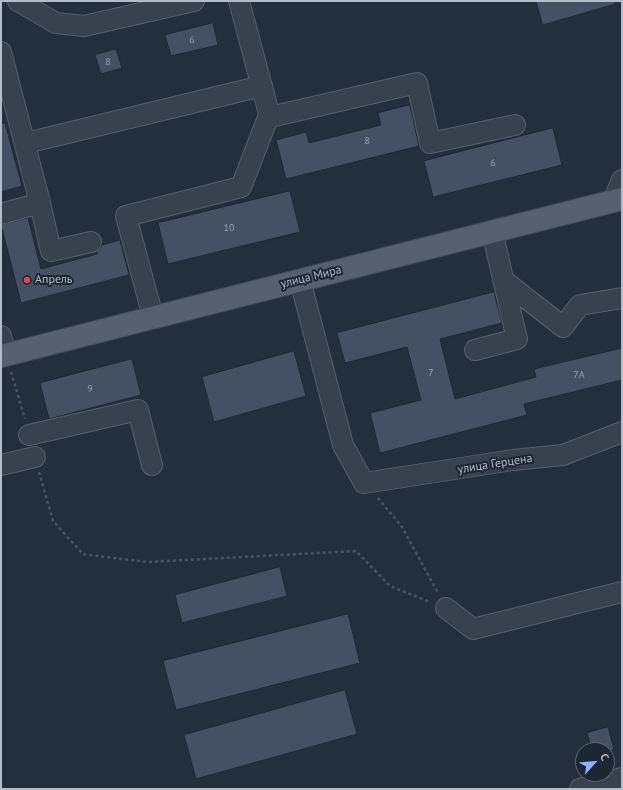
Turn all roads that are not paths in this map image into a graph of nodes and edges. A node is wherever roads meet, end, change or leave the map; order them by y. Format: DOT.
graph roads {
  1 [pos="194,1"];
  2 [pos="239,1"];
  3 [pos="21,3"];
  4 [pos="1,52"];
  5 [pos="262,86"];
  6 [pos="270,116"];
  7 [pos="515,125"];
  8 [pos="26,143"];
  9 [pos="622,180"];
  10 [pos="617,200"];
  11 [pos="40,203"];
  12 [pos="1,214"];
  13 [pos="492,231"];
  14 [pos="91,242"];
  15 [pos="300,280"];
  16 [pos="503,280"];
  17 [pos="622,298"];
  18 [pos="153,317"];
  19 [pos="3,349"];
  20 [pos="476,350"];
  21 [pos="622,432"];
  22 [pos="29,435"];
  23 [pos="35,456"];
  24 [pos="1,465"];
  25 [pos="152,465"];
  26 [pos="622,592"];
  27 [pos="446,608"];
  28 [pos="622,778"];
  29 [pos="580,789"];
  1 -- 3 [label="street"];
  2 -- 5 [label="street"];
  4 -- 8 [label="street"];
  5 -- 6 [label="street"];
  5 -- 8 [label="street"];
  6 -- 7 [label="street"];
  6 -- 18 [label="street"];
  8 -- 11 [label="street"];
  9 -- 10 [label="street"];
  10 -- 13 [label="main road, улица Мира"];
  11 -- 12 [label="street"];
  11 -- 14 [label="street"];
  13 -- 15 [label="main road, улица Мира"];
  13 -- 16 [label="street"];
  15 -- 18 [label="main road, улица Мира"];
  15 -- 21 [label="street, улица Герцена"];
  16 -- 17 [label="street"];
  16 -- 20 [label="street"];
  18 -- 19 [label="main road, улица Мира"];
  22 -- 25 [label="street"];
  23 -- 24 [label="street"];
  26 -- 27 [label="street"];
  28 -- 29 [label="street"];
}
